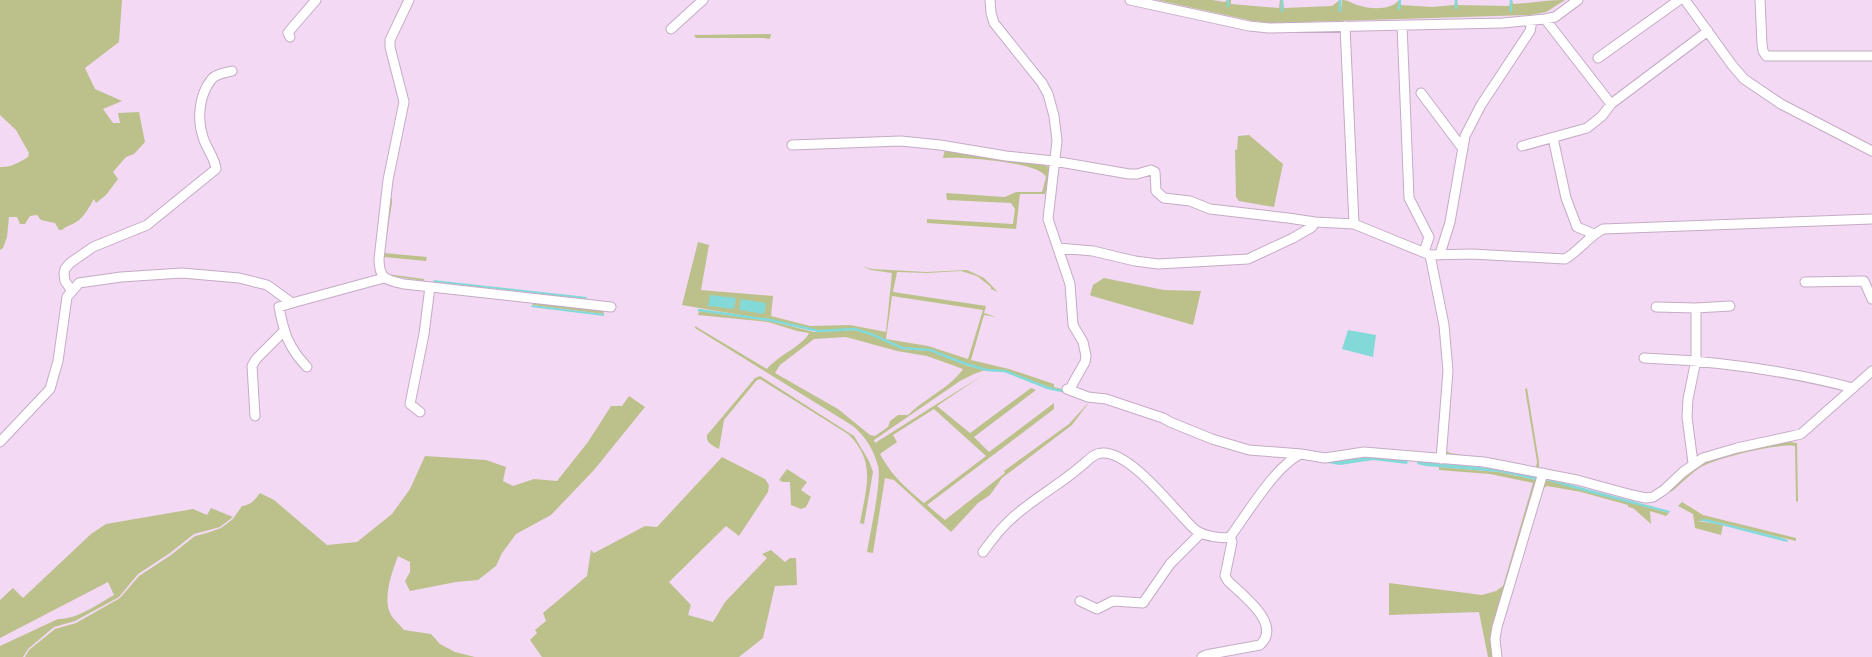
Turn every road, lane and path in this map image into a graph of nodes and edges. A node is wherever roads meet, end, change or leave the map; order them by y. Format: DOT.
graph roads {
  1 [pos="316,0"];
  2 [pos="409,0"];
  3 [pos="703,0"];
  4 [pos="990,0"];
  5 [pos="1130,0"];
  6 [pos="1578,0"];
  7 [pos="1679,0"];
  8 [pos="1685,0"];
  9 [pos="1760,0"];
  10 [pos="1545,19"];
  11 [pos="1532,21"];
  12 [pos="1402,25"];
  13 [pos="1344,26"];
  14 [pos="671,29"];
  15 [pos="1708,31"];
  16 [pos="290,38"];
  17 [pos="1872,56"];
  18 [pos="1598,58"];
  19 [pos="232,71"];
  20 [pos="1421,92"];
  21 [pos="1611,104"];
  22 [pos="1553,138"];
  23 [pos="792,145"];
  24 [pos="1522,146"];
  25 [pos="1463,149"];
  26 [pos="1872,151"];
  27 [pos="1054,161"];
  28 [pos="1872,219"];
  29 [pos="1316,222"];
  30 [pos="1354,224"];
  31 [pos="1594,234"];
  32 [pos="1058,248"];
  33 [pos="1427,253"];
  34 [pos="1440,254"];
  35 [pos="384,278"];
  36 [pos="1805,282"];
  37 [pos="430,287"];
  38 [pos="71,290"];
  39 [pos="1872,298"];
  40 [pos="292,303"];
  41 [pos="1730,306"];
  42 [pos="611,307"];
  43 [pos="1656,307"];
  44 [pos="1696,308"];
  45 [pos="284,331"];
  46 [pos="1644,358"];
  47 [pos="1696,360"];
  48 [pos="307,366"];
  49 [pos="1872,372"];
  50 [pos="1854,388"];
  51 [pos="420,412"];
  52 [pos="255,416"];
  53 [pos="0,442"];
  54 [pos="1301,454"];
  55 [pos="1441,459"];
  56 [pos="1694,463"];
  57 [pos="1543,474"];
  58 [pos="1201,533"];
  59 [pos="1230,537"];
  60 [pos="982,552"];
  61 [pos="1080,601"];
  62 [pos="1202,657"];
  63 [pos="1496,657"];
  1 -- 16 [label="street"];
  2 -- 35 [label="street"];
  3 -- 14 [label="street"];
  4 -- 27 [label="street"];
  5 -- 13 [label="street"];
  6 -- 10 [label="street"];
  7 -- 18 [label="street"];
  8 -- 15 [label="street"];
  9 -- 17 [label="street"];
  10 -- 11 [label="street"];
  10 -- 21 [label="street"];
  11 -- 12 [label="street"];
  11 -- 25 [label="street"];
  12 -- 13 [label="street"];
  12 -- 33 [label="street"];
  13 -- 30 [label="street"];
  15 -- 21 [label="street"];
  15 -- 26 [label="street"];
  19 -- 38 [label="street"];
  20 -- 25 [label="street"];
  21 -- 22 [label="street"];
  22 -- 24 [label="street"];
  22 -- 31 [label="street"];
  23 -- 27 [label="street"];
  25 -- 34 [label="street"];
  27 -- 29 [label="street"];
  27 -- 32 [label="street"];
  28 -- 31 [label="street"];
  29 -- 30 [label="street"];
  29 -- 32 [label="street"];
  30 -- 33 [label="street"];
  31 -- 34 [label="street"];
  32 -- 54 [label="street"];
  33 -- 34 [label="street"];
  33 -- 55 [label="street"];
  35 -- 37 [label="street"];
  35 -- 40 [label="street"];
  36 -- 39 [label="street"];
  37 -- 42 [label="street"];
  37 -- 51 [label="street"];
  38 -- 40 [label="street"];
  38 -- 53 [label="street"];
  40 -- 45 [label="street"];
  41 -- 44 [label="street"];
  43 -- 44 [label="street"];
  44 -- 47 [label="street"];
  45 -- 48 [label="street"];
  45 -- 52 [label="street"];
  46 -- 47 [label="street"];
  47 -- 50 [label="street"];
  47 -- 56 [label="street"];
  49 -- 50 [label="street"];
  50 -- 56 [label="street"];
  54 -- 55 [label="street"];
  54 -- 59 [label="street"];
  55 -- 57 [label="street"];
  56 -- 57 [label="street"];
  57 -- 63 [label="street"];
  58 -- 59 [label="street"];
  58 -- 60 [label="street"];
  58 -- 61 [label="street"];
  59 -- 62 [label="street"];
}
